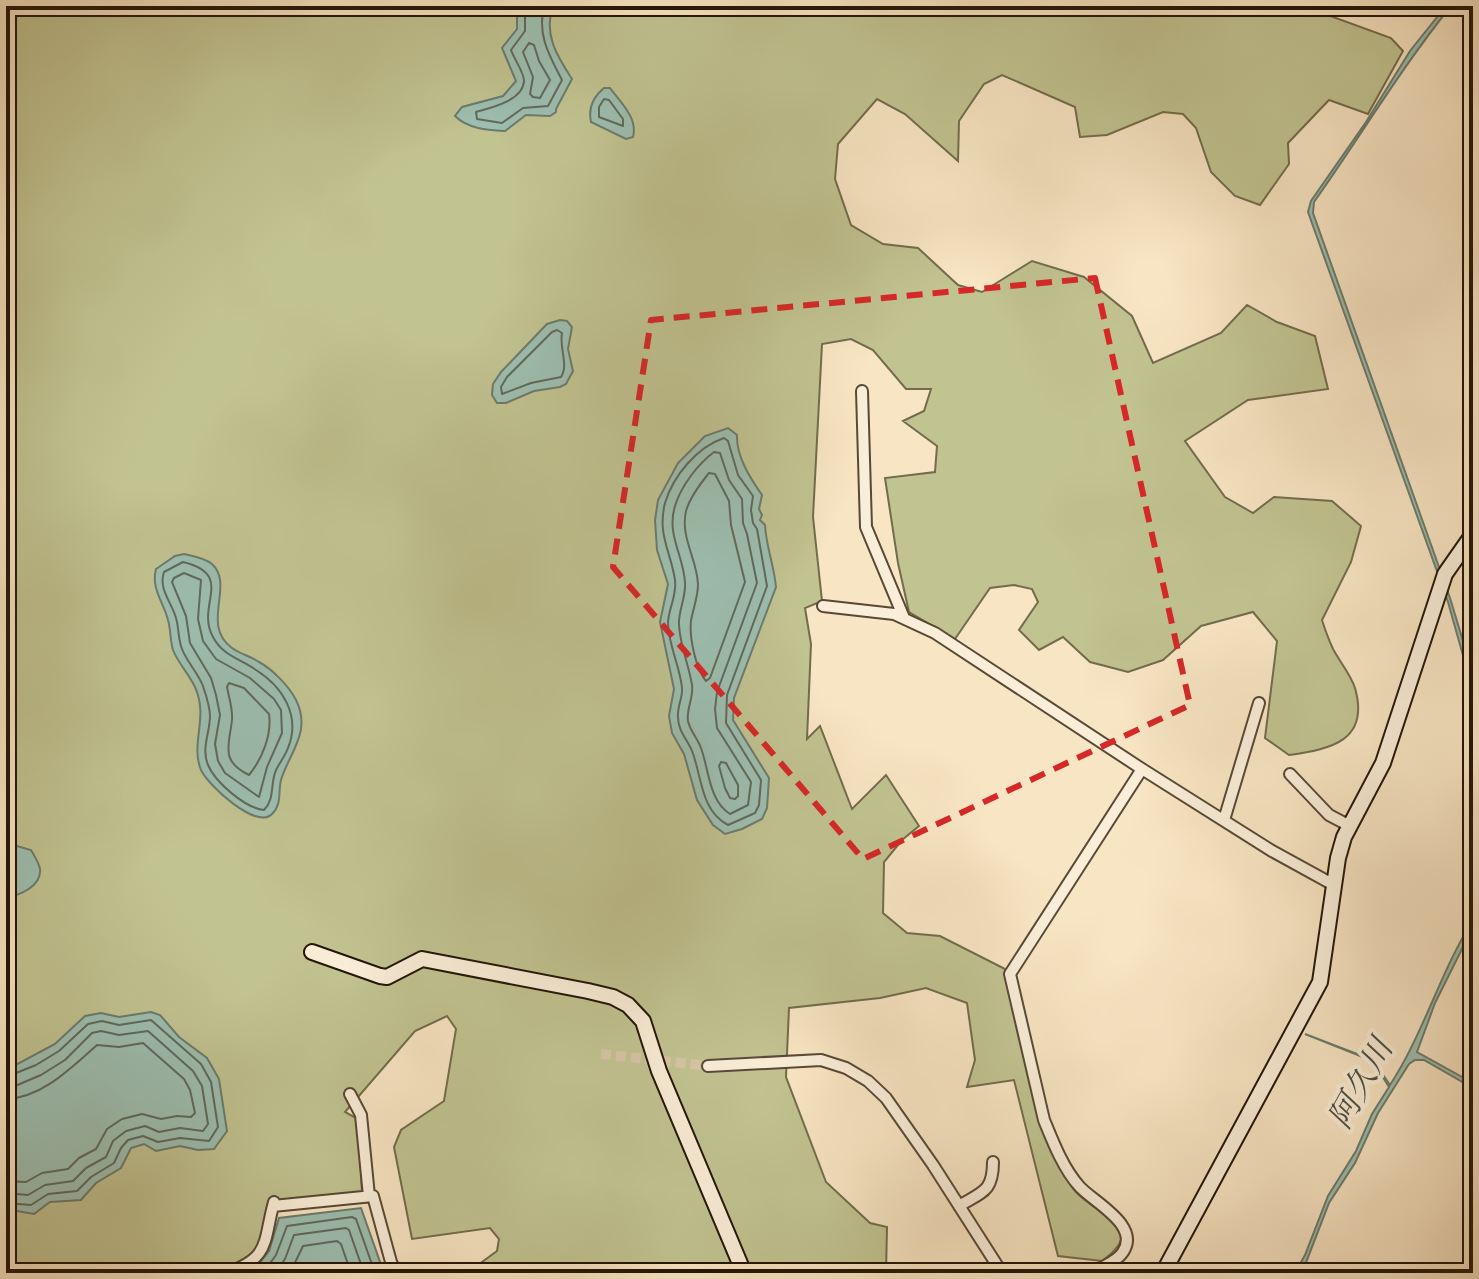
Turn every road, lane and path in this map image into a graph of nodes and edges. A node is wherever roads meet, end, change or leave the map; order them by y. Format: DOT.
graph roads {
  1 [pos="862,391"];
  2 [pos="1473,534"];
  3 [pos="823,606"];
  4 [pos="904,618"];
  5 [pos="1259,703"];
  6 [pos="1142,769"];
  7 [pos="1290,774"];
  8 [pos="1224,820"];
  9 [pos="1348,825"];
  10 [pos="1334,885"];
  11 [pos="312,952"];
  12 [pos="708,1066"];
  13 [pos="350,1094"];
  14 [pos="993,1162"];
  15 [pos="369,1196"];
  16 [pos="959,1206"];
  17 [pos="249,1269"];
  18 [pos="226,1273"];
  19 [pos="396,1273"];
  20 [pos="744,1273"];
  21 [pos="1002,1273"];
  22 [pos="1093,1273"];
  23 [pos="1163,1273"];
  1 -- 4 [label="street"];
  2 -- 9 [label="street"];
  3 -- 4 [label="street"];
  4 -- 6 [label="street"];
  5 -- 8 [label="street"];
  6 -- 8 [label="street"];
  6 -- 22 [label="street"];
  7 -- 9 [label="street"];
  8 -- 10 [label="street"];
  9 -- 10 [label="street"];
  10 -- 23 [label="street"];
  11 -- 20 [label="street"];
  12 -- 16 [label="street"];
  13 -- 15 [label="street"];
  14 -- 16 [label="street"];
  15 -- 17 [label="street"];
  15 -- 19 [label="street"];
  16 -- 21 [label="street"];
  17 -- 18 [label="street"];
}
